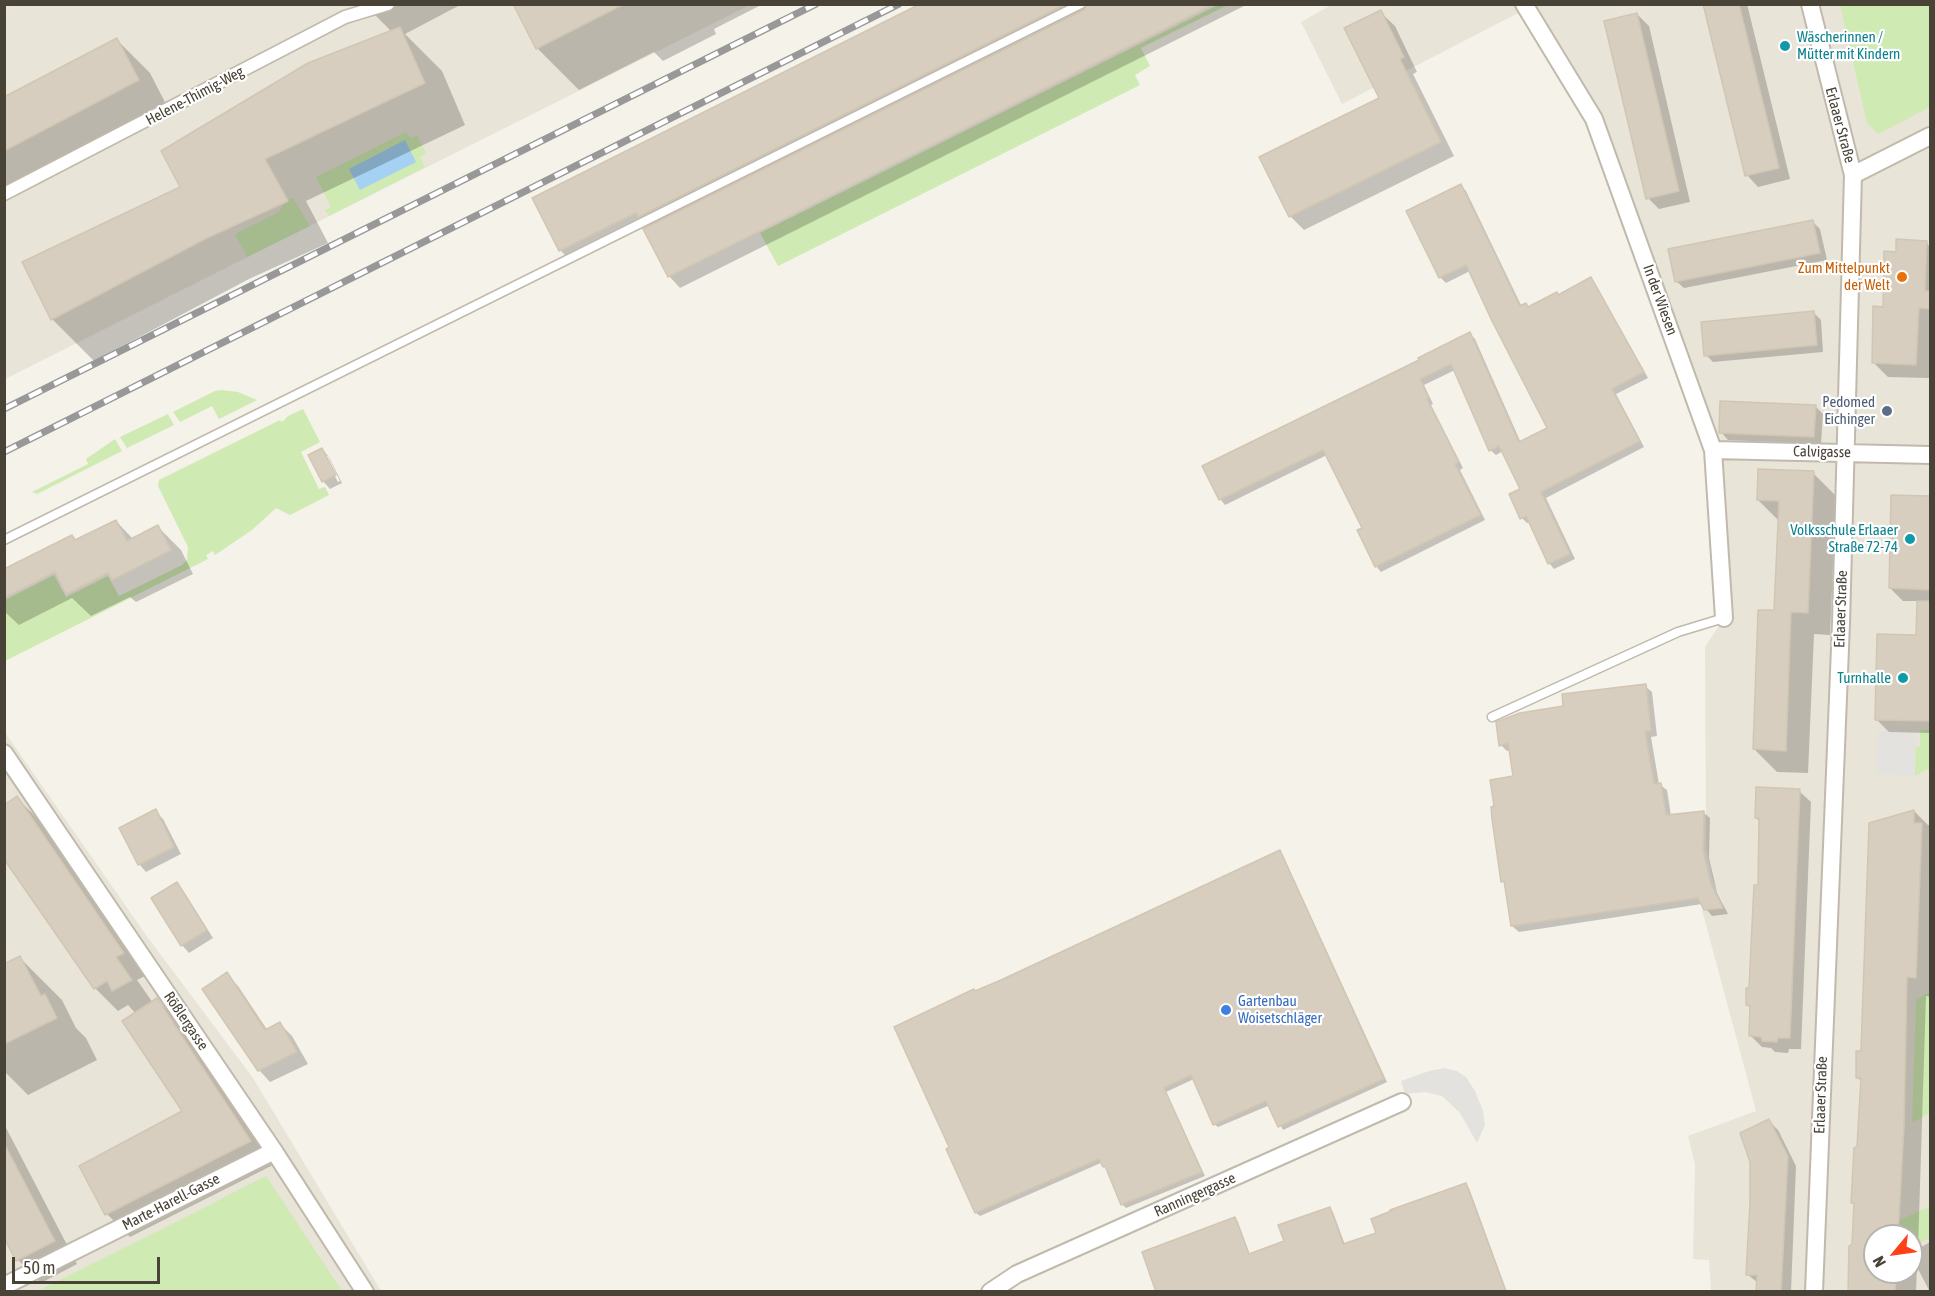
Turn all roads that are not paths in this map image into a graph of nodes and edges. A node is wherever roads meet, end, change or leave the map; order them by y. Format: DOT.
graph roads {
  1 [pos="388,4"];
  2 [pos="1081,4"];
  3 [pos="1524,4"];
  4 [pos="1810,4"];
  5 [pos="1930,135"];
  6 [pos="1853,175"];
  7 [pos="4,194"];
  8 [pos="1713,450"];
  9 [pos="1845,452"];
  10 [pos="1930,455"];
  11 [pos="4,540"];
  12 [pos="1724,618"];
  13 [pos="1492,717"];
  14 [pos="4,753"];
  15 [pos="1402,1102"];
  16 [pos="274,1151"];
  17 [pos="4,1286"];
  18 [pos="365,1292"];
  19 [pos="990,1292"];
  20 [pos="1814,1292"];
  1 -- 7 [label="street, Helene-Thimig-Weg"];
  2 -- 11 [label="lane"];
  3 -- 8 [label="street, In der Wiesen"];
  4 -- 6 [label="street, Erlaaer Straße"];
  5 -- 6 [label="street"];
  6 -- 9 [label="street, Erlaaer Straße"];
  8 -- 9 [label="street, Calvigasse"];
  8 -- 12 [label="street, In der Wiesen"];
  9 -- 10 [label="street, Calvigasse"];
  9 -- 20 [label="street, Erlaaer Straße"];
  12 -- 13 [label="lane"];
  14 -- 16 [label="street, Rößlergasse"];
  15 -- 19 [label="street, Ranningergasse"];
  16 -- 17 [label="street, Marte-Harell-Gasse"];
  16 -- 18 [label="street, Rößlergasse"];
}
